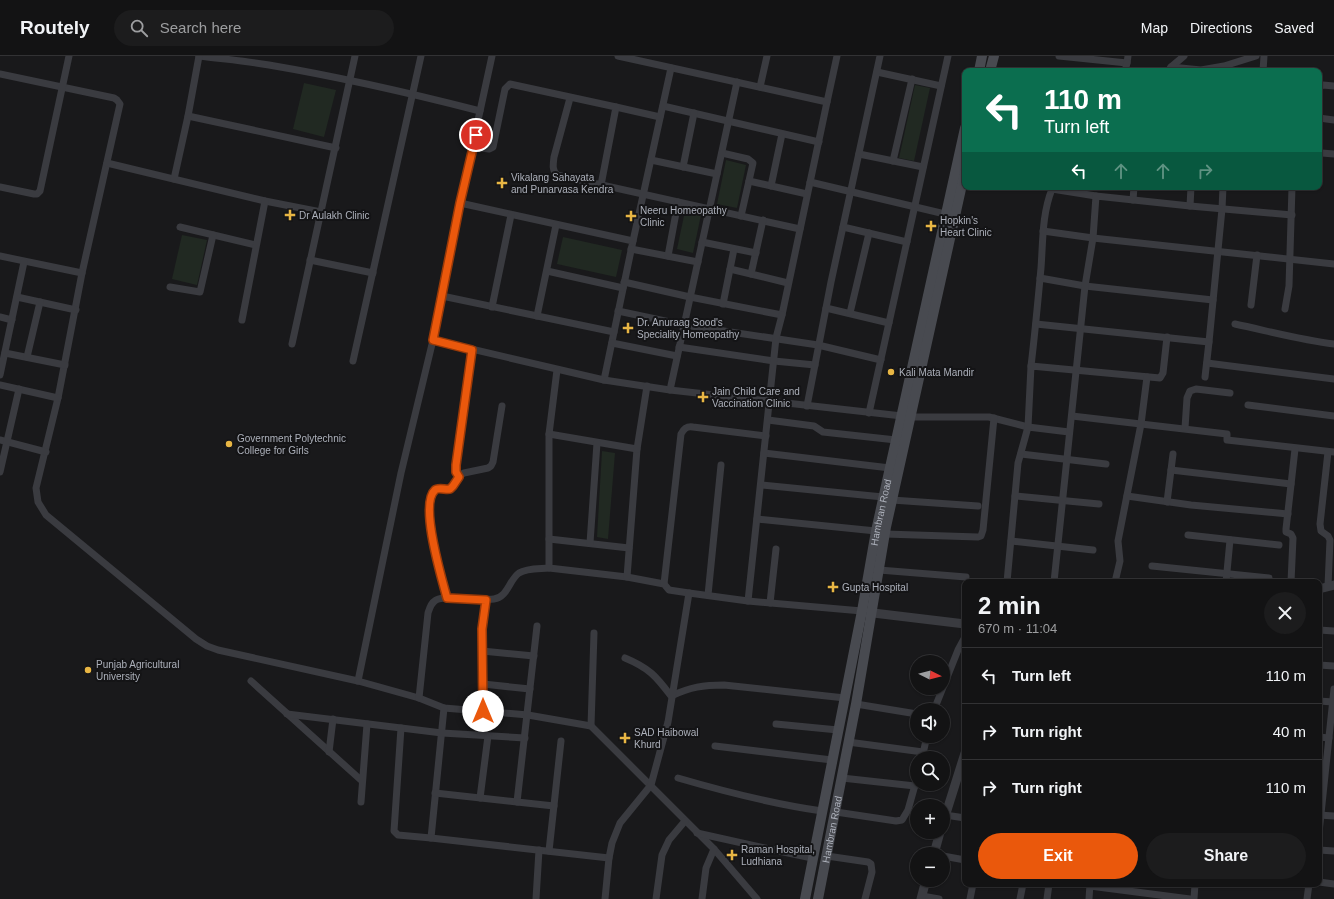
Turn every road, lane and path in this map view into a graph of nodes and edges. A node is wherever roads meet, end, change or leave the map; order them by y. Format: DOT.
graph roads {
  1 [pos="69,56"];
  2 [pos="199,56"];
  3 [pos="354,56"];
  4 [pos="421,56"];
  5 [pos="492,56"];
  6 [pos="618,56"];
  7 [pos="767,56"];
  8 [pos="837,56"];
  9 [pos="880,56"];
  10 [pos="948,56"];
  11 [pos="982,56"];
  12 [pos="994,56"];
  13 [pos="1059,56"];
  14 [pos="1184,56"];
  15 [pos="1256,56"];
  16 [pos="1264,56"];
  17 [pos="1128,59"];
  18 [pos="671,68"];
  19 [pos="980,68"];
  20 [pos="991,68"];
  21 [pos="1170,68"];
  22 [pos="1226,68"];
  23 [pos="1263,68"];
  24 [pos="877,72"];
  25 [pos="0,74"];
  26 [pos="912,79"];
  27 [pos="350,80"];
  28 [pos="737,82"];
  29 [pos="941,86"];
  30 [pos="1322,86"];
  31 [pos="1334,86"];
  32 [pos="760,87"];
  33 [pos="62,88"];
  34 [pos="414,94"];
  35 [pos="570,98"];
  36 [pos="827,102"];
  37 [pos="663,106"];
  38 [pos="616,108"];
  39 [pos="480,111"];
  40 [pos="694,113"];
  41 [pos="188,116"];
  42 [pos="660,117"];
  43 [pos="1322,118"];
  44 [pos="1334,120"];
  45 [pos="729,121"];
  46 [pos="782,134"];
  47 [pos="962,141"];
  48 [pos="819,142"];
  49 [pos="473,147"];
  50 [pos="336,148"];
  51 [pos="722,153"];
  52 [pos="1322,153"];
  53 [pos="859,154"];
  54 [pos="1334,154"];
  55 [pos="651,160"];
  56 [pos="893,161"];
  57 [pos="107,163"];
  58 [pos="683,167"];
  59 [pos="923,167"];
  60 [pos="717,174"];
  61 [pos="174,179"];
  62 [pos="749,182"];
  63 [pos="810,182"];
  64 [pos="962,183"];
  65 [pos="601,185"];
  66 [pos="771,186"];
  67 [pos="0,187"];
  68 [pos="1052,190"];
  69 [pos="1064,190"];
  70 [pos="1134,190"];
  71 [pos="1191,190"];
  72 [pos="1223,190"];
  73 [pos="1292,190"];
  74 [pos="851,192"];
  75 [pos="808,194"];
  76 [pos="643,195"];
  77 [pos="1096,196"];
  78 [pos="1133,200"];
  79 [pos="265,201"];
  80 [pos="678,202"];
  81 [pos="460,203"];
  82 [pos="914,206"];
  83 [pos="1190,206"];
  84 [pos="710,208"];
  85 [pos="1222,209"];
  86 [pos="321,212"];
  87 [pos="945,214"];
  88 [pos="511,215"];
  89 [pos="1292,215"];
  90 [pos="741,216"];
  91 [pos="763,220"];
  92 [pos="556,225"];
  93 [pos="180,227"];
  94 [pos="843,227"];
  95 [pos="800,229"];
  96 [pos="1043,231"];
  97 [pos="869,233"];
  98 [pos="213,235"];
  99 [pos="1093,238"];
  100 [pos="633,241"];
  101 [pos="702,242"];
  102 [pos="907,242"];
  103 [pos="256,245"];
  104 [pos="631,249"];
  105 [pos="734,249"];
  106 [pos="1218,251"];
  107 [pos="756,254"];
  108 [pos="1257,255"];
  109 [pos="0,256"];
  110 [pos="668,256"];
  111 [pos="1290,259"];
  112 [pos="310,260"];
  113 [pos="24,262"];
  114 [pos="698,262"];
  115 [pos="1334,264"];
  116 [pos="730,269"];
  117 [pos="547,271"];
  118 [pos="82,273"];
  119 [pos="372,273"];
  120 [pos="751,274"];
  121 [pos="1040,278"];
  122 [pos="788,283"];
  123 [pos="624,285"];
  124 [pos="1085,286"];
  125 [pos="170,287"];
  126 [pos="442,296"];
  127 [pos="17,297"];
  128 [pos="690,298"];
  129 [pos="1213,300"];
  130 [pos="40,302"];
  131 [pos="723,304"];
  132 [pos="1251,305"];
  133 [pos="492,307"];
  134 [pos="826,308"];
  135 [pos="1285,309"];
  136 [pos="76,310"];
  137 [pos="618,311"];
  138 [pos="850,314"];
  139 [pos="782,315"];
  140 [pos="537,316"];
  141 [pos="0,317"];
  142 [pos="12,320"];
  143 [pos="242,320"];
  144 [pos="889,323"];
  145 [pos="1036,324"];
  146 [pos="1235,324"];
  147 [pos="684,325"];
  148 [pos="1080,327"];
  149 [pos="614,332"];
  150 [pos="1167,337"];
  151 [pos="776,338"];
  152 [pos="433,340"];
  153 [pos="1209,342"];
  154 [pos="612,343"];
  155 [pos="292,344"];
  156 [pos="1334,344"];
  157 [pos="818,345"];
  158 [pos="680,347"];
  159 [pos="472,350"];
  160 [pos="5,353"];
  161 [pos="677,356"];
  162 [pos="27,357"];
  163 [pos="881,360"];
  164 [pos="353,361"];
  165 [pos="774,361"];
  166 [pos="1207,363"];
  167 [pos="65,365"];
  168 [pos="815,365"];
  169 [pos="1031,366"];
  170 [pos="557,370"];
  171 [pos="1077,370"];
  172 [pos="0,375"];
  173 [pos="1147,376"];
  174 [pos="1205,377"];
  175 [pos="1334,378"];
  176 [pos="604,380"];
  177 [pos="0,385"];
  178 [pos="647,386"];
  179 [pos="19,389"];
  180 [pos="670,390"];
  181 [pos="1230,393"];
  182 [pos="58,398"];
  183 [pos="770,402"];
  184 [pos="1248,404"];
  185 [pos="502,406"];
  186 [pos="807,406"];
  187 [pos="869,413"];
  188 [pos="906,416"];
  189 [pos="1072,416"];
  190 [pos="1334,416"];
  191 [pos="994,418"];
  192 [pos="768,420"];
  193 [pos="1142,424"];
  194 [pos="1025,426"];
  195 [pos="1185,428"];
  196 [pos="1069,432"];
  197 [pos="549,434"];
  198 [pos="766,436"];
  199 [pos="896,440"];
  200 [pos="4,441"];
  201 [pos="597,443"];
  202 [pos="637,449"];
  203 [pos="1295,449"];
  204 [pos="46,452"];
  205 [pos="1331,452"];
  206 [pos="764,453"];
  207 [pos="1021,454"];
  208 [pos="1173,454"];
  209 [pos="1067,458"];
  210 [pos="1106,464"];
  211 [pos="720,465"];
  212 [pos="890,468"];
  213 [pos="1171,470"];
  214 [pos="0,472"];
  215 [pos="459,477"];
  216 [pos="1291,484"];
  217 [pos="761,486"];
  218 [pos="1015,496"];
  219 [pos="1127,496"];
  220 [pos="888,499"];
  221 [pos="1062,501"];
  222 [pos="1167,502"];
  223 [pos="1099,504"];
  224 [pos="978,506"];
  225 [pos="1288,514"];
  226 [pos="757,519"];
  227 [pos="881,532"];
  228 [pos="1188,535"];
  229 [pos="549,539"];
  230 [pos="1230,540"];
  231 [pos="1011,541"];
  232 [pos="590,543"];
  233 [pos="1279,544"];
  234 [pos="1058,546"];
  235 [pos="629,548"];
  236 [pos="776,549"];
  237 [pos="1093,550"];
  238 [pos="1152,566"];
  239 [pos="549,568"];
  240 [pos="879,570"];
  241 [pos="1227,573"];
  242 [pos="966,577"];
  243 [pos="627,578"];
  244 [pos="1269,578"];
  245 [pos="1007,579"];
  246 [pos="1054,579"];
  247 [pos="1116,579"];
  248 [pos="1226,579"];
  249 [pos="1291,579"];
  250 [pos="664,584"];
  251 [pos="1327,586"];
  252 [pos="688,592"];
  253 [pos="708,595"];
  254 [pos="447,598"];
  255 [pos="486,600"];
  256 [pos="748,601"];
  257 [pos="770,603"];
  258 [pos="862,611"];
  259 [pos="872,613"];
  260 [pos="962,624"];
  261 [pos="537,626"];
  262 [pos="1322,630"];
  263 [pos="1334,631"];
  264 [pos="594,633"];
  265 [pos="962,643"];
  266 [pos="482,651"];
  267 [pos="534,656"];
  268 [pos="625,658"];
  269 [pos="1322,665"];
  270 [pos="1334,666"];
  271 [pos="358,681"];
  272 [pos="251,682"];
  273 [pos="483,684"];
  274 [pos="530,689"];
  275 [pos="1334,689"];
  276 [pos="672,696"];
  277 [pos="419,698"];
  278 [pos="845,698"];
  279 [pos="1322,700"];
  280 [pos="1333,702"];
  281 [pos="937,703"];
  282 [pos="856,704"];
  283 [pos="444,708"];
  284 [pos="483,711"];
  285 [pos="910,713"];
  286 [pos="287,714"];
  287 [pos="528,715"];
  288 [pos="333,719"];
  289 [pos="367,724"];
  290 [pos="776,724"];
  291 [pos="590,726"];
  292 [pos="401,728"];
  293 [pos="838,730"];
  294 [pos="442,733"];
  295 [pos="488,736"];
  296 [pos="1322,737"];
  297 [pos="525,738"];
  298 [pos="1329,738"];
  299 [pos="561,741"];
  300 [pos="848,742"];
  301 [pos="715,746"];
  302 [pos="329,752"];
  303 [pos="910,753"];
  304 [pos="832,760"];
  305 [pos="1322,766"];
  306 [pos="961,774"];
  307 [pos="678,778"];
  308 [pos="842,778"];
  309 [pos="362,781"];
  310 [pos="651,785"];
  311 [pos="910,785"];
  312 [pos="914,791"];
  313 [pos="435,794"];
  314 [pos="480,798"];
  315 [pos="361,802"];
  316 [pos="518,802"];
  317 [pos="950,803"];
  318 [pos="554,806"];
  319 [pos="822,811"];
  320 [pos="836,812"];
  321 [pos="1322,815"];
  322 [pos="1334,816"];
  323 [pos="962,818"];
  324 [pos="950,819"];
  325 [pos="685,821"];
  326 [pos="697,833"];
  327 [pos="431,838"];
  328 [pos="714,849"];
  329 [pos="539,850"];
  330 [pos="1322,850"];
  331 [pos="549,851"];
  332 [pos="1334,851"];
  333 [pos="827,856"];
  334 [pos="950,857"];
  335 [pos="609,858"];
  336 [pos="812,858"];
  337 [pos="962,859"];
  338 [pos="1322,882"];
  339 [pos="1334,884"];
  340 [pos="924,887"];
  341 [pos="972,887"];
  342 [pos="1022,887"];
  343 [pos="1049,887"];
  344 [pos="1090,887"];
  345 [pos="1104,887"];
  346 [pos="1196,887"];
  347 [pos="1309,887"];
  348 [pos="921,897"];
  349 [pos="536,899"];
  350 [pos="605,899"];
  351 [pos="656,899"];
  352 [pos="702,899"];
  353 [pos="757,899"];
  354 [pos="804,899"];
  355 [pos="818,899"];
  356 [pos="865,899"];
  357 [pos="939,899"];
  358 [pos="970,899"];
  359 [pos="1020,899"];
  360 [pos="1047,899"];
  361 [pos="1089,899"];
  362 [pos="1190,899"];
  363 [pos="1194,899"];
  364 [pos="1307,899"];
  1 -- 33 [label="street"];
  2 -- 27 [label="street"];
  2 -- 41 [label="street"];
  3 -- 27 [label="street"];
  4 -- 34 [label="street"];
  5 -- 39 [label="street"];
  6 -- 18 [label="street"];
  7 -- 32 [label="street"];
  8 -- 36 [label="street"];
  9 -- 24 [label="street"];
  10 -- 29 [label="street"];
  11 -- 19 [label="main road"];
  12 -- 20 [label="main road"];
  13 -- 17 [label="street"];
  14 -- 21 [label="street"];
  15 -- 22 [label="street"];
  16 -- 23 [label="street"];
  18 -- 28 [label="street"];
  18 -- 37 [label="street"];
  24 -- 26 [label="street"];
  24 -- 53 [label="street"];
  25 -- 33 [label="street"];
  26 -- 29 [label="street"];
  26 -- 56 [label="street"];
  27 -- 34 [label="street"];
  27 -- 50 [label="street"];
  28 -- 32 [label="street"];
  28 -- 45 [label="street"];
  29 -- 59 [label="street"];
  30 -- 31 [label="street"];
  32 -- 36 [label="street"];
  33 -- 57 [label="street"];
  33 -- 67 [label="street"];
  34 -- 39 [label="street"];
  34 -- 119 [label="street"];
  35 -- 38 [label="street"];
  35 -- 49 [label="street"];
  35 -- 65 [label="street"];
  36 -- 48 [label="street"];
  37 -- 40 [label="street"];
  37 -- 42 [label="street"];
  38 -- 42 [label="street"];
  38 -- 65 [label="street"];
  39 -- 49 [label="street"];
  40 -- 45 [label="street"];
  40 -- 58 [label="street"];
  41 -- 50 [label="street"];
  41 -- 61 [label="street"];
  42 -- 55 [label="street"];
  43 -- 44 [label="street"];
  45 -- 46 [label="street"];
  45 -- 51 [label="street"];
  46 -- 48 [label="street"];
  46 -- 66 [label="street"];
  47 -- 87 [label="main road, Hambran Road"];
  48 -- 63 [label="street"];
  49 -- 81 [label="street"];
  50 -- 86 [label="street"];
  51 -- 60 [label="street"];
  51 -- 62 [label="street"];
  52 -- 54 [label="street"];
  53 -- 56 [label="street"];
  53 -- 74 [label="street"];
  55 -- 58 [label="street"];
  55 -- 76 [label="street"];
  56 -- 59 [label="street"];
  57 -- 61 [label="street"];
  57 -- 118 [label="street"];
  58 -- 60 [label="street"];
  59 -- 82 [label="street"];
  60 -- 84 [label="street"];
  61 -- 79 [label="street"];
  62 -- 66 [label="street"];
  62 -- 90 [label="street"];
  63 -- 74 [label="street"];
  63 -- 75 [label="street"];
  64 -- 188 [label="main road, Hambran Road"];
  65 -- 76 [label="street"];
  66 -- 75 [label="street"];
  68 -- 96 [label="street"];
  69 -- 77 [label="street"];
  70 -- 78 [label="street"];
  71 -- 83 [label="street"];
  72 -- 85 [label="street"];
  73 -- 89 [label="street"];
  74 -- 82 [label="street"];
  74 -- 94 [label="street"];
  75 -- 95 [label="street"];
  76 -- 80 [label="street"];
  76 -- 100 [label="street"];
  77 -- 78 [label="street"];
  77 -- 99 [label="street"];
  78 -- 83 [label="street"];
  79 -- 86 [label="street"];
  79 -- 103 [label="street"];
  80 -- 84 [label="street"];
  80 -- 110 [label="street"];
  81 -- 88 [label="street"];
  81 -- 126 [label="street"];
  82 -- 87 [label="street"];
  82 -- 102 [label="street"];
  83 -- 85 [label="street"];
  84 -- 90 [label="street"];
  84 -- 101 [label="street"];
  85 -- 89 [label="street"];
  85 -- 106 [label="street"];
  86 -- 112 [label="street"];
  87 -- 188 [label="main road, Hambran Road"];
  88 -- 92 [label="street"];
  88 -- 133 [label="street"];
  89 -- 111 [label="street"];
  90 -- 91 [label="street"];
  91 -- 95 [label="street"];
  91 -- 107 [label="street"];
  92 -- 100 [label="street"];
  92 -- 117 [label="street"];
  93 -- 98 [label="street"];
  94 -- 97 [label="street"];
  94 -- 134 [label="street"];
  95 -- 122 [label="street"];
  96 -- 99 [label="street"];
  96 -- 121 [label="street"];
  97 -- 102 [label="street"];
  97 -- 138 [label="street"];
  98 -- 103 [label="street"];
  98 -- 125 [label="street"];
  99 -- 106 [label="street"];
  99 -- 124 [label="street"];
  100 -- 104 [label="street"];
  101 -- 105 [label="street"];
  101 -- 114 [label="street"];
  102 -- 144 [label="street"];
  103 -- 143 [label="street"];
  104 -- 110 [label="street"];
  104 -- 123 [label="street"];
  105 -- 107 [label="street"];
  105 -- 116 [label="street"];
  106 -- 108 [label="street"];
  106 -- 129 [label="street"];
  107 -- 120 [label="street"];
  108 -- 111 [label="street"];
  108 -- 132 [label="street"];
  109 -- 113 [label="street"];
  110 -- 114 [label="street"];
  111 -- 115 [label="street"];
  111 -- 135 [label="street"];
  112 -- 119 [label="street"];
  112 -- 155 [label="street"];
  113 -- 118 [label="street"];
  113 -- 127 [label="street"];
  114 -- 128 [label="street"];
  116 -- 120 [label="street"];
  116 -- 131 [label="street"];
  117 -- 123 [label="street"];
  117 -- 140 [label="street"];
  118 -- 136 [label="street"];
  119 -- 164 [label="street"];
  120 -- 122 [label="street"];
  121 -- 124 [label="street"];
  121 -- 145 [label="street"];
  122 -- 139 [label="street"];
  123 -- 128 [label="street"];
  123 -- 137 [label="street"];
  124 -- 129 [label="street"];
  124 -- 148 [label="street"];
  126 -- 133 [label="street"];
  126 -- 152 [label="street"];
  127 -- 130 [label="street"];
  127 -- 142 [label="street"];
  128 -- 131 [label="street"];
  128 -- 147 [label="street"];
  129 -- 153 [label="street"];
  130 -- 136 [label="street"];
  130 -- 162 [label="street"];
  131 -- 139 [label="street"];
  133 -- 140 [label="street"];
  134 -- 138 [label="street"];
  134 -- 157 [label="street"];
  136 -- 167 [label="street"];
  137 -- 147 [label="street"];
  137 -- 149 [label="street"];
  138 -- 144 [label="street"];
  139 -- 151 [label="street"];
  140 -- 149 [label="street"];
  141 -- 142 [label="street"];
  142 -- 160 [label="street"];
  144 -- 163 [label="street"];
  145 -- 148 [label="street"];
  145 -- 169 [label="street"];
  146 -- 156 [label="street"];
  147 -- 151 [label="street"];
  147 -- 158 [label="street"];
  148 -- 150 [label="street"];
  148 -- 171 [label="street"];
  149 -- 154 [label="street"];
  150 -- 153 [label="street"];
  150 -- 173 [label="street"];
  151 -- 157 [label="street"];
  151 -- 165 [label="street"];
  152 -- 159 [label="street"];
  152 -- 271 [label="street"];
  153 -- 166 [label="street"];
  154 -- 161 [label="street"];
  154 -- 176 [label="street"];
  157 -- 163 [label="street"];
  157 -- 168 [label="street"];
  158 -- 161 [label="street"];
  158 -- 165 [label="street"];
  159 -- 170 [label="street"];
  159 -- 215 [label="street"];
  160 -- 162 [label="street"];
  160 -- 172 [label="street"];
  161 -- 180 [label="street"];
  162 -- 167 [label="street"];
  163 -- 187 [label="street"];
  165 -- 168 [label="street"];
  165 -- 183 [label="street"];
  166 -- 174 [label="street"];
  166 -- 175 [label="street"];
  167 -- 182 [label="street"];
  168 -- 186 [label="street"];
  169 -- 171 [label="street"];
  169 -- 194 [label="street"];
  170 -- 176 [label="street"];
  170 -- 197 [label="street"];
  171 -- 173 [label="street"];
  171 -- 189 [label="street"];
  173 -- 193 [label="street"];
  176 -- 178 [label="street"];
  177 -- 179 [label="street"];
  178 -- 180 [label="street"];
  178 -- 202 [label="street"];
  179 -- 182 [label="street"];
  179 -- 200 [label="street"];
  180 -- 183 [label="street"];
  181 -- 195 [label="street"];
  182 -- 204 [label="street"];
  183 -- 186 [label="street"];
  183 -- 192 [label="street"];
  184 -- 190 [label="street"];
  185 -- 215 [label="street"];
  186 -- 187 [label="street"];
  187 -- 188 [label="street"];
  188 -- 191 [label="street"];
  188 -- 199 [label="main road, Hambran Road"];
  188 -- 220 [label="main road, Hambran Road"];
  189 -- 193 [label="street"];
  189 -- 196 [label="street"];
  191 -- 194 [label="street"];
  191 -- 227 [label="street"];
  192 -- 198 [label="street"];
  192 -- 199 [label="street"];
  193 -- 195 [label="street"];
  193 -- 219 [label="street"];
  194 -- 196 [label="street"];
  194 -- 207 [label="street"];
  195 -- 203 [label="street"];
  196 -- 209 [label="street"];
  197 -- 201 [label="street"];
  197 -- 229 [label="street"];
  198 -- 206 [label="street"];
  198 -- 250 [label="street"];
  199 -- 212 [label="main road, Hambran Road"];
  200 -- 204 [label="street"];
  200 -- 214 [label="street"];
  201 -- 202 [label="street"];
  201 -- 232 [label="street"];
  202 -- 235 [label="street"];
  203 -- 205 [label="street"];
  203 -- 216 [label="street"];
  204 -- 271 [label="street"];
  205 -- 251 [label="street"];
  206 -- 212 [label="street"];
  206 -- 217 [label="street"];
  207 -- 209 [label="street"];
  207 -- 218 [label="street"];
  208 -- 213 [label="street"];
  209 -- 210 [label="street"];
  209 -- 221 [label="street"];
  211 -- 253 [label="street"];
  212 -- 220 [label="main road, Hambran Road"];
  213 -- 216 [label="street"];
  213 -- 222 [label="street"];
  215 -- 254 [label="street"];
  216 -- 225 [label="street"];
  217 -- 220 [label="street"];
  217 -- 226 [label="street"];
  218 -- 221 [label="street"];
  218 -- 231 [label="street"];
  219 -- 222 [label="street"];
  219 -- 247 [label="street"];
  220 -- 224 [label="street"];
  220 -- 227 [label="main road, Hambran Road"];
  221 -- 223 [label="street"];
  221 -- 234 [label="street"];
  222 -- 225 [label="street"];
  225 -- 249 [label="street"];
  226 -- 227 [label="street"];
  226 -- 256 [label="street"];
  227 -- 240 [label="main road, Hambran Road"];
  227 -- 258 [label="main road, Hambran Road"];
  228 -- 230 [label="street"];
  229 -- 232 [label="street"];
  229 -- 239 [label="street"];
  230 -- 233 [label="street"];
  230 -- 241 [label="street"];
  231 -- 234 [label="street"];
  231 -- 245 [label="street"];
  232 -- 235 [label="street"];
  234 -- 237 [label="street"];
  234 -- 246 [label="street"];
  235 -- 243 [label="street"];
  236 -- 257 [label="street"];
  238 -- 241 [label="street"];
  239 -- 243 [label="street"];
  239 -- 255 [label="street"];
  240 -- 242 [label="street"];
  240 -- 259 [label="main road, Hambran Road"];
  241 -- 244 [label="street"];
  241 -- 248 [label="street"];
  243 -- 250 [label="street"];
  250 -- 252 [label="street"];
  252 -- 253 [label="street"];
  252 -- 276 [label="street"];
  253 -- 256 [label="street"];
  254 -- 255 [label="street"];
  254 -- 277 [label="street"];
  255 -- 266 [label="street"];
  256 -- 257 [label="street"];
  257 -- 258 [label="street"];
  258 -- 259 [label="street"];
  258 -- 278 [label="main road, Hambran Road"];
  259 -- 260 [label="street"];
  259 -- 282 [label="main road, Hambran Road"];
  261 -- 267 [label="street"];
  262 -- 263 [label="street"];
  264 -- 291 [label="street"];
  265 -- 281 [label="street"];
  266 -- 267 [label="street"];
  266 -- 273 [label="street"];
  267 -- 274 [label="street"];
  268 -- 276 [label="street"];
  269 -- 270 [label="street"];
  271 -- 277 [label="street"];
  272 -- 286 [label="street"];
  273 -- 274 [label="street"];
  273 -- 284 [label="street"];
  274 -- 287 [label="street"];
  275 -- 280 [label="street"];
  276 -- 278 [label="street"];
  276 -- 310 [label="street"];
  277 -- 283 [label="street"];
  278 -- 293 [label="main road, Hambran Road"];
  279 -- 280 [label="street"];
  280 -- 298 [label="street"];
  282 -- 285 [label="street"];
  282 -- 300 [label="main road, Hambran Road"];
  283 -- 284 [label="street"];
  283 -- 294 [label="street"];
  284 -- 287 [label="street"];
  286 -- 288 [label="street"];
  286 -- 302 [label="street"];
  287 -- 291 [label="street"];
  287 -- 297 [label="street"];
  288 -- 289 [label="street"];
  288 -- 302 [label="street"];
  289 -- 292 [label="street"];
  289 -- 309 [label="street"];
  290 -- 293 [label="street"];
  291 -- 310 [label="street"];
  292 -- 294 [label="street"];
  292 -- 327 [label="street"];
  293 -- 304 [label="main road, Hambran Road"];
  294 -- 295 [label="street"];
  294 -- 313 [label="street"];
  295 -- 297 [label="street"];
  295 -- 314 [label="street"];
  296 -- 298 [label="street"];
  297 -- 316 [label="street"];
  298 -- 305 [label="street"];
  299 -- 318 [label="street"];
  300 -- 303 [label="street"];
  300 -- 308 [label="main road, Hambran Road"];
  301 -- 304 [label="street"];
  302 -- 309 [label="street"];
  304 -- 319 [label="main road, Hambran Road"];
  306 -- 317 [label="street"];
  307 -- 319 [label="street"];
  308 -- 311 [label="street"];
  308 -- 320 [label="main road, Hambran Road"];
  309 -- 315 [label="street"];
  310 -- 325 [label="street"];
  310 -- 335 [label="street"];
  312 -- 320 [label="street"];
  313 -- 314 [label="street"];
  313 -- 327 [label="street"];
  314 -- 316 [label="street"];
  316 -- 318 [label="street"];
  318 -- 331 [label="street"];
  319 -- 336 [label="main road, Hambran Road"];
  320 -- 333 [label="main road, Hambran Road"];
  321 -- 322 [label="street"];
  323 -- 324 [label="street"];
  325 -- 326 [label="street"];
  325 -- 351 [label="street"];
  326 -- 328 [label="street"];
  326 -- 336 [label="street"];
  327 -- 329 [label="street"];
  328 -- 352 [label="street"];
  328 -- 353 [label="street"];
  329 -- 331 [label="street"];
  329 -- 349 [label="street"];
  330 -- 332 [label="street"];
  331 -- 335 [label="street"];
  333 -- 355 [label="main road, Hambran Road"];
  333 -- 356 [label="street"];
  334 -- 337 [label="street"];
  335 -- 350 [label="street"];
  336 -- 354 [label="main road, Hambran Road"];
  338 -- 339 [label="street"];
  340 -- 348 [label="street"];
  341 -- 358 [label="street"];
  342 -- 359 [label="street"];
  343 -- 360 [label="street"];
  344 -- 361 [label="street"];
  345 -- 362 [label="street"];
  346 -- 363 [label="street"];
  347 -- 364 [label="street"];
  348 -- 357 [label="street"];
}
